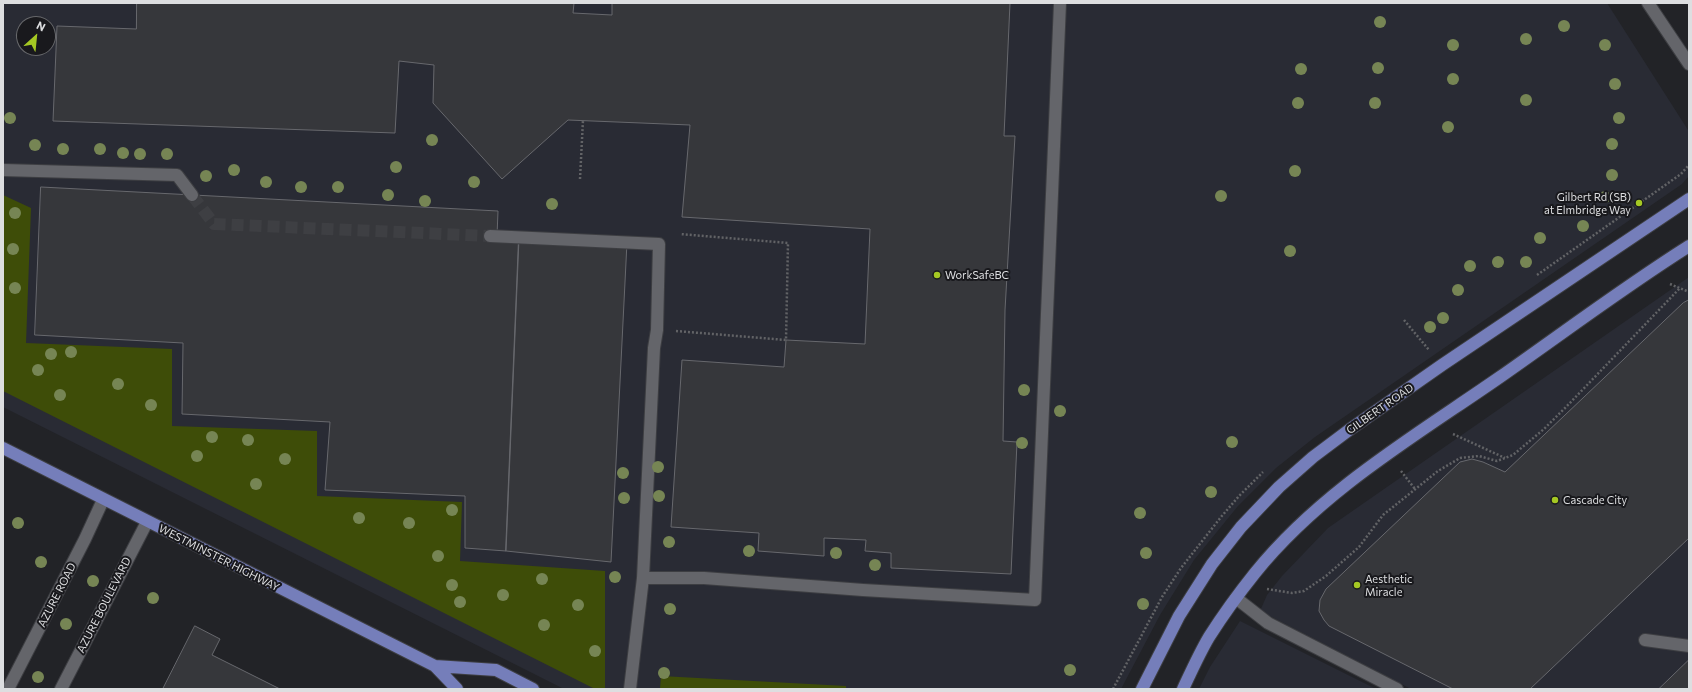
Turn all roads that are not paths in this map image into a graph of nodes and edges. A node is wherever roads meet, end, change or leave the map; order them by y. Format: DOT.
graph roads {
  1 [pos="1060,3"];
  2 [pos="1648,3"];
  3 [pos="1689,64"];
  4 [pos="3,170"];
  5 [pos="192,195"];
  6 [pos="1689,199"];
  7 [pos="490,236"];
  8 [pos="1689,246"];
  9 [pos="3,448"];
  10 [pos="104,500"];
  11 [pos="147,522"];
  12 [pos="643,578"];
  13 [pos="1236,598"];
  14 [pos="1645,640"];
  15 [pos="1689,646"];
  16 [pos="435,666"];
  17 [pos="8,689"];
  18 [pos="61,689"];
  19 [pos="457,689"];
  20 [pos="533,689"];
  21 [pos="630,689"];
  22 [pos="1142,689"];
  23 [pos="1182,689"];
  24 [pos="1397,689"];
  1 -- 12 [label="street"];
  2 -- 3 [label="street"];
  4 -- 5 [label="street"];
  6 -- 22 [label="main road, GILBERT ROAD"];
  7 -- 12 [label="street"];
  8 -- 13 [label="main road"];
  9 -- 10 [label="main road, WESTMINSTER HIGHWAY"];
  10 -- 11 [label="main road, WESTMINSTER HIGHWAY"];
  10 -- 17 [label="street, AZURE ROAD"];
  11 -- 16 [label="main road, WESTMINSTER HIGHWAY"];
  11 -- 18 [label="street, AZURE BOULEVARD"];
  12 -- 21 [label="street"];
  13 -- 23 [label="main road"];
  13 -- 24 [label="street"];
  14 -- 15 [label="street"];
  16 -- 19 [label="main road, WESTMINSTER HIGHWAY"];
  16 -- 20 [label="main road, WESTMINSTER HIGHWAY"];
}
